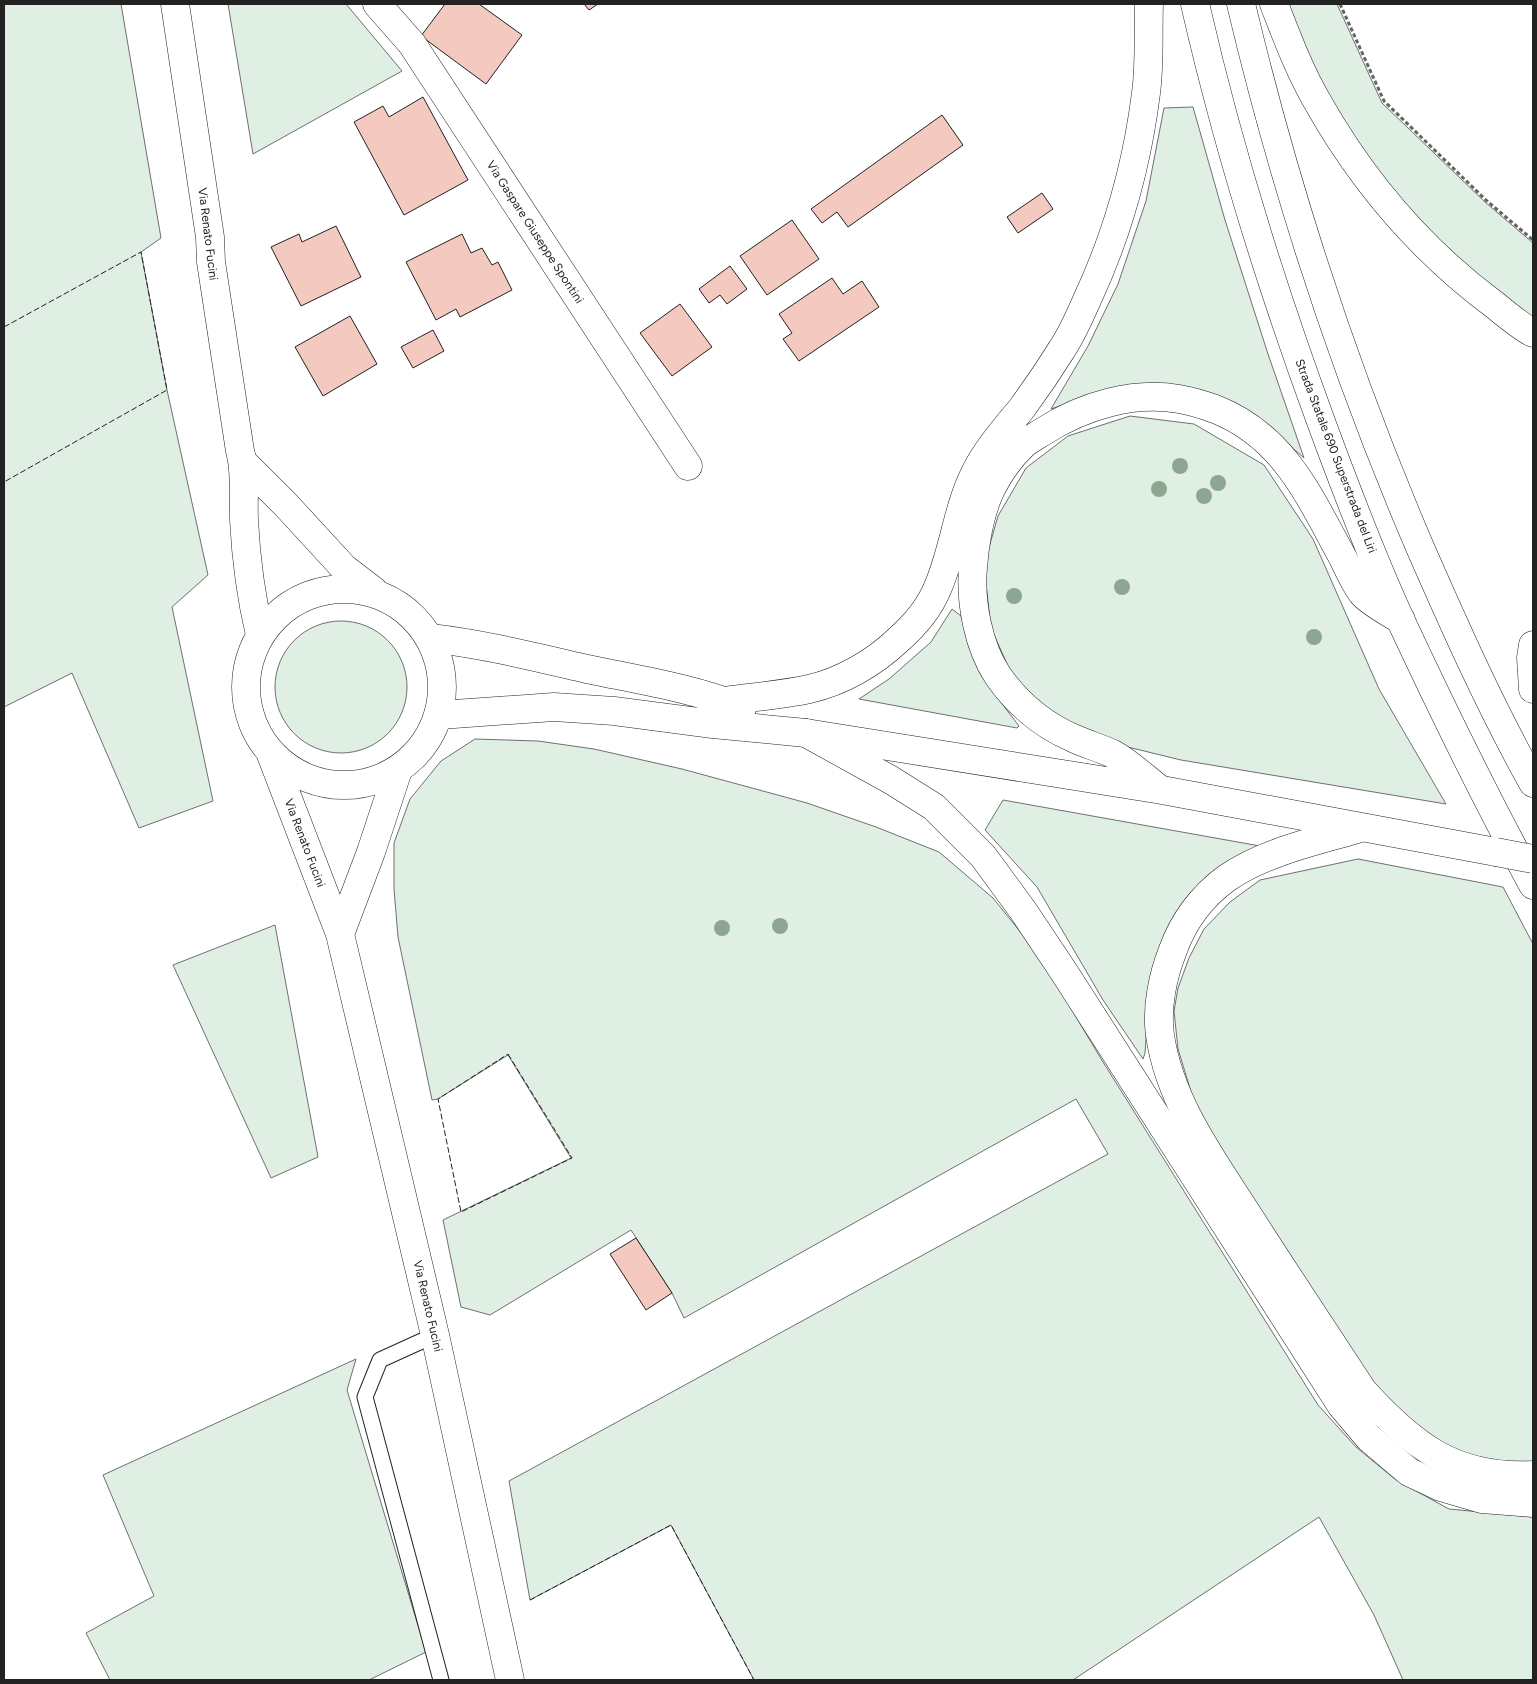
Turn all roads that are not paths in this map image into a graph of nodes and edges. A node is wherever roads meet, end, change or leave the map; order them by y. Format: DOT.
graph roads {
  1 [pos="175,4"];
  2 [pos="377,4"];
  3 [pos="1148,4"];
  4 [pos="1196,4"];
  5 [pos="1241,4"];
  6 [pos="1274,4"];
  7 [pos="1533,333"];
  8 [pos="244,463"];
  9 [pos="688,466"];
  10 [pos="378,594"];
  11 [pos="1401,620"];
  12 [pos="260,635"];
  13 [pos="430,638"];
  14 [pos="1533,645"];
  15 [pos="1533,689"];
  16 [pos="725,701"];
  17 [pos="440,715"];
  18 [pos="806,733"];
  19 [pos="270,752"];
  20 [pos="398,770"];
  21 [pos="1532,775"];
  22 [pos="1162,790"];
  23 [pos="1362,827"];
  24 [pos="1533,859"];
  25 [pos="1533,886"];
  26 [pos="340,934"];
  27 [pos="435,1335"];
  28 [pos="1533,1476"];
  29 [pos="1533,1503"];
  30 [pos="441,1680"];
  31 [pos="510,1680"];
  1 -- 8 [label="main road, Via Renato Fucini"];
  2 -- 9 [label="main road, Via Gaspare Giuseppe Spontini"];
  3 -- 16 [label="main road"];
  4 -- 11 [label="main road, Strada Statale 690 Superstrada del Liri"];
  5 -- 21 [label="main road"];
  6 -- 7 [label="main road"];
  8 -- 10 [label="main road"];
  8 -- 12 [label="main road, Via Renato Fucini"];
  10 -- 12 [label="main road"];
  10 -- 13 [label="main road"];
  11 -- 22 [label="main road"];
  11 -- 25 [label="main road, Strada Statale 690 Superstrada del Liri"];
  12 -- 19 [label="main road"];
  13 -- 16 [label="main road"];
  13 -- 17 [label="main road"];
  14 -- 15 [label="main road"];
  16 -- 18 [label="main road"];
  17 -- 18 [label="main road"];
  17 -- 20 [label="main road"];
  18 -- 22 [label="main road"];
  18 -- 29 [label="main road"];
  19 -- 20 [label="main road"];
  19 -- 26 [label="main road, Via Renato Fucini"];
  20 -- 26 [label="main road"];
  22 -- 23 [label="main road"];
  23 -- 24 [label="main road, bridge"];
  23 -- 28 [label="main road"];
  26 -- 27 [label="main road, Via Renato Fucini"];
  27 -- 30 [label="lane"];
  27 -- 31 [label="main road, Via Renato Fucini"];
}
